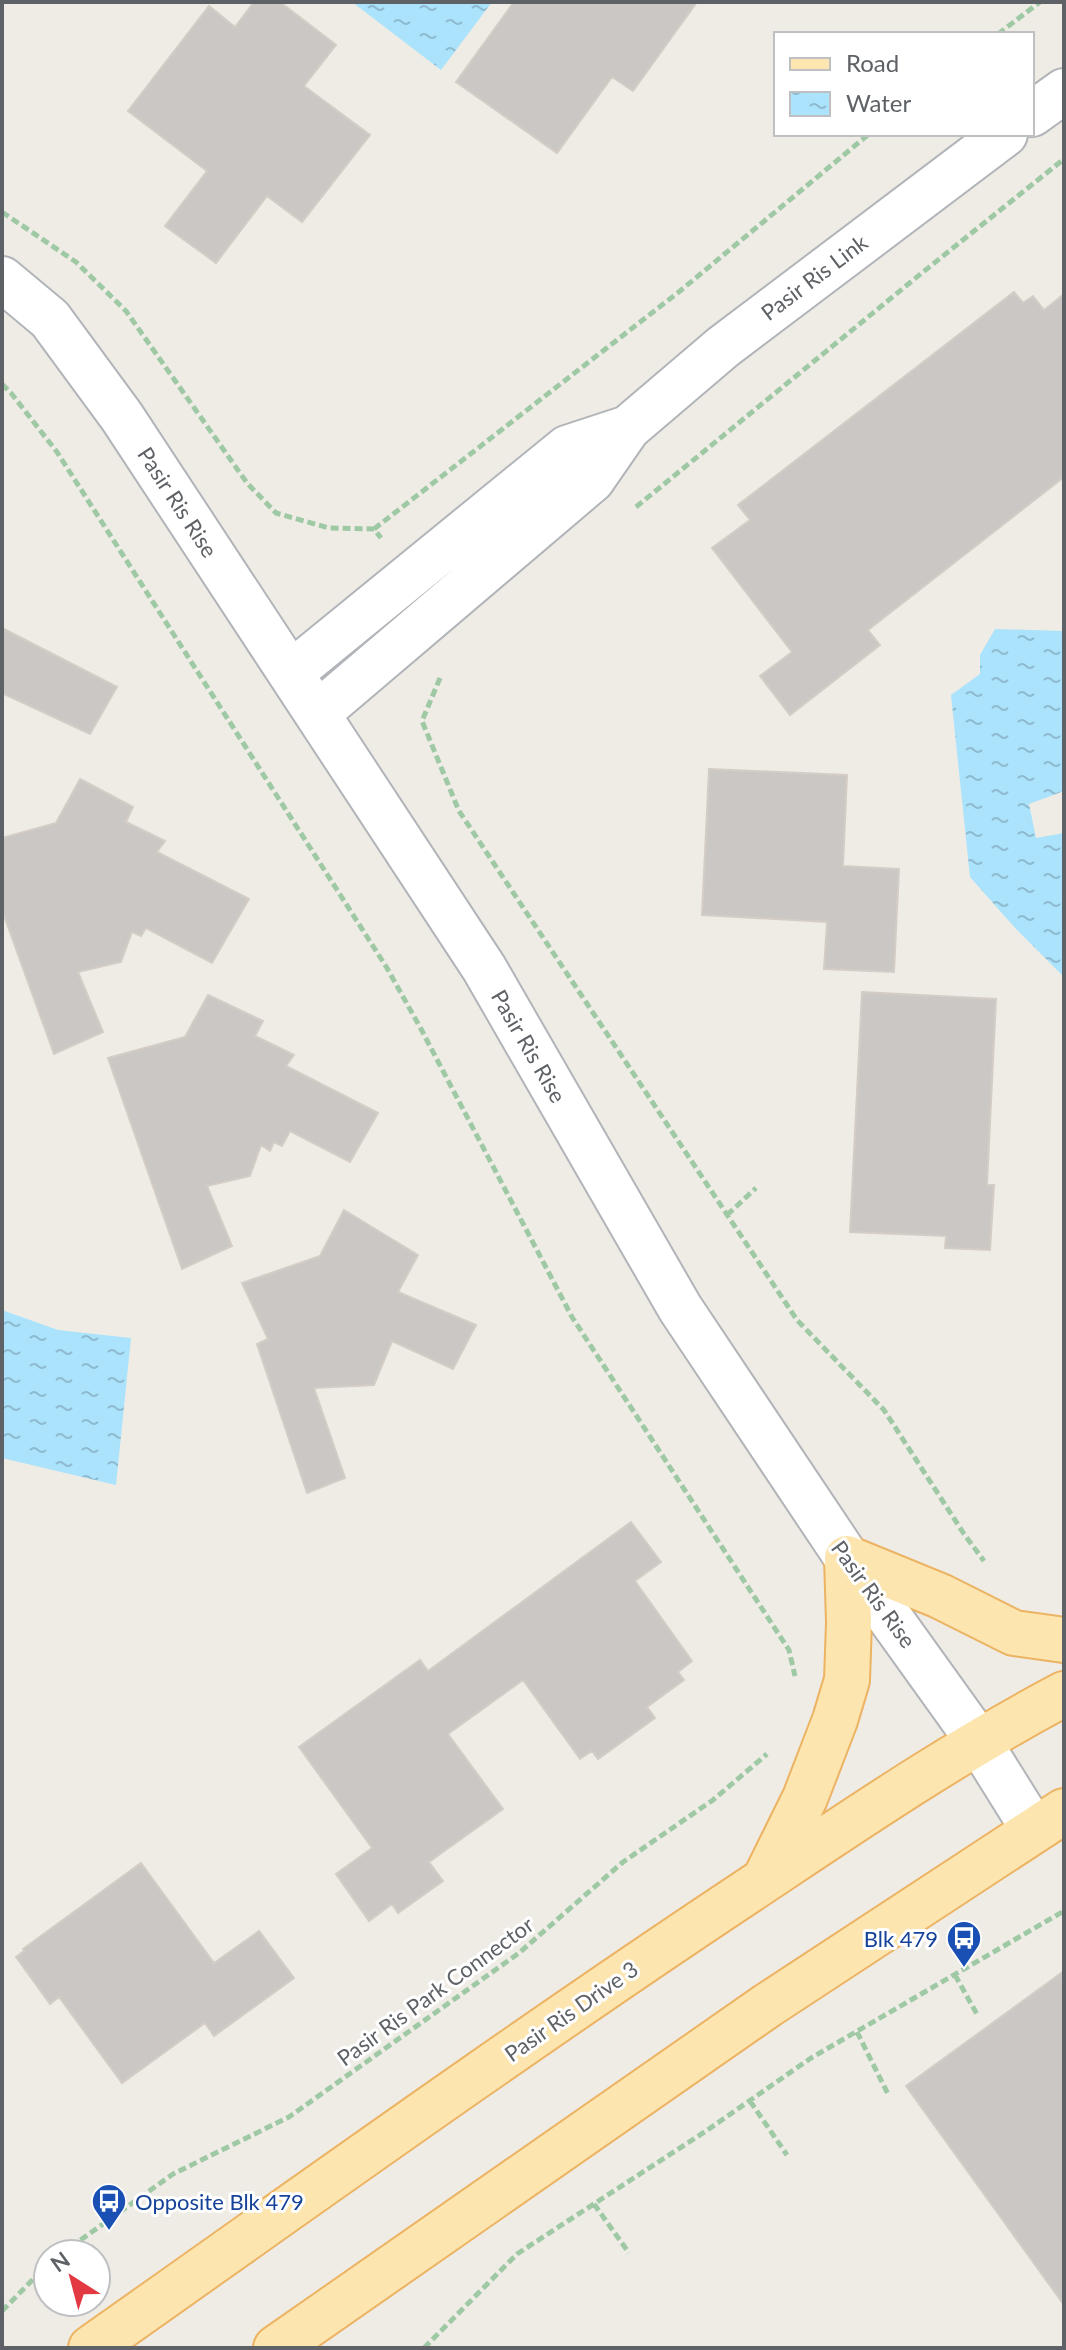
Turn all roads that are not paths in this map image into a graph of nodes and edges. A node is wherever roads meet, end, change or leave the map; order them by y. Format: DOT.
graph roads {
  1 [pos="1064,91"];
  2 [pos="1034,113"];
  3 [pos="1002,136"];
  4 [pos="2,279"];
  5 [pos="628,428"];
  6 [pos="291,673"];
  7 [pos="318,713"];
  8 [pos="847,1558"];
  9 [pos="1064,1640"];
  10 [pos="1064,1694"];
  11 [pos="979,1742"];
  12 [pos="1049,1821"];
  13 [pos="764,1881"];
  14 [pos="91,2348"];
  15 [pos="276,2348"];
  1 -- 2 [label="street"];
  3 -- 5 [label="street, Pasir Ris Link"];
  4 -- 6 [label="street, Pasir Ris Rise"];
  5 -- 6 [label="street, Pasir Ris Link"];
  5 -- 7 [label="street, Pasir Ris Link"];
  6 -- 7 [label="street, Pasir Ris Rise"];
  7 -- 8 [label="street, Pasir Ris Rise"];
  8 -- 9 [label="main road"];
  8 -- 11 [label="street, Pasir Ris Rise"];
  8 -- 13 [label="main road"];
  10 -- 11 [label="main road, Pasir Ris Drive 3"];
  11 -- 12 [label="street, Pasir Ris Rise"];
  11 -- 13 [label="main road, Pasir Ris Drive 3"];
  12 -- 15 [label="main road"];
  13 -- 14 [label="main road, Pasir Ris Drive 3"];
}
